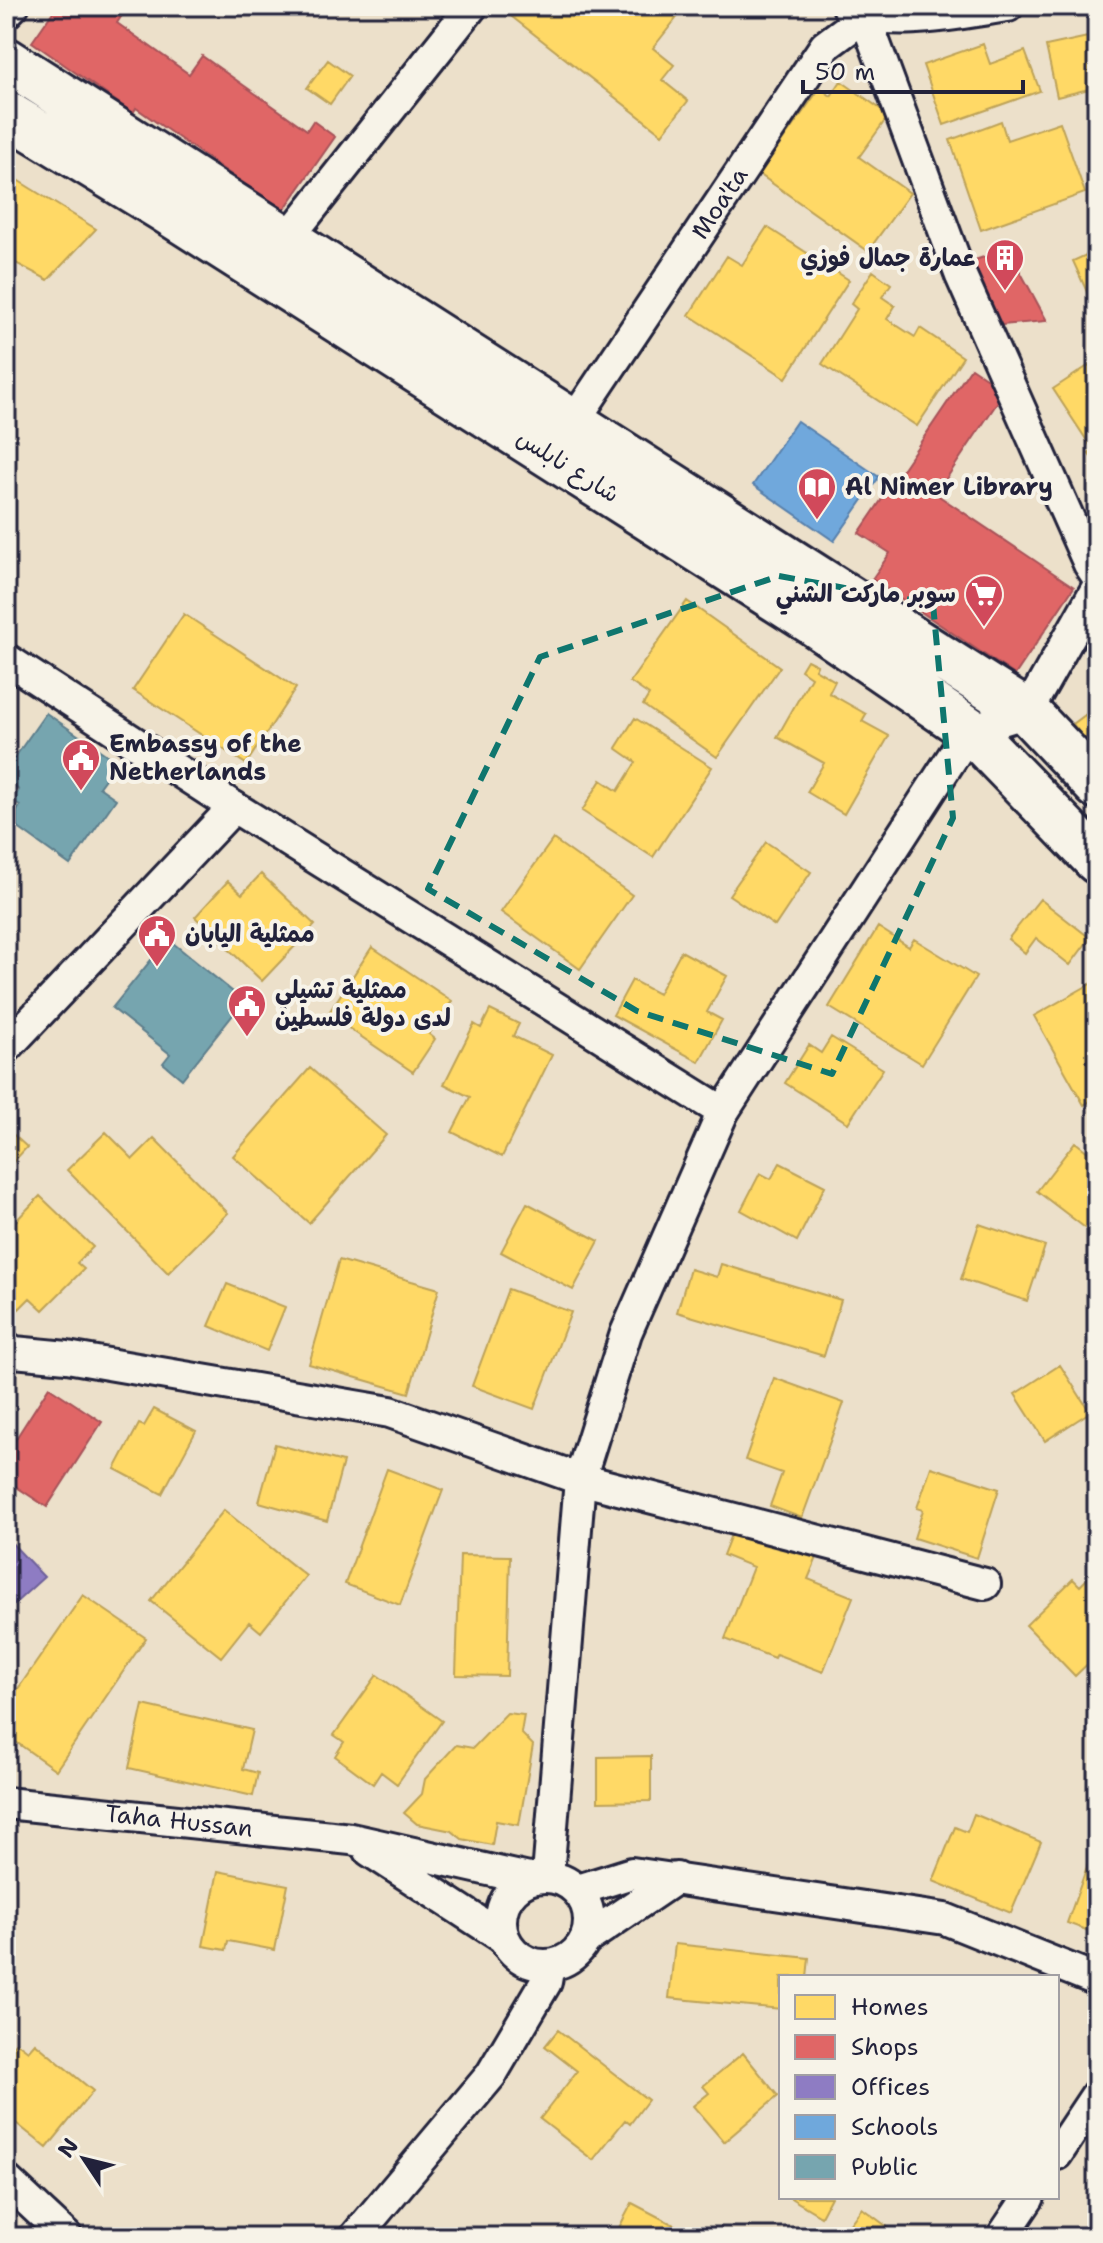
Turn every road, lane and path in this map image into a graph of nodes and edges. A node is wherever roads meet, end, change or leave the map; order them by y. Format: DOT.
graph roads {
  1 [pos="13,6"];
  2 [pos="472,6"];
  3 [pos="1008,6"];
  4 [pos="856,10"];
  5 [pos="6,13"];
  6 [pos="6,60"];
  7 [pos="6,113"];
  8 [pos="288,238"];
  9 [pos="561,439"];
  10 [pos="1097,576"];
  11 [pos="1097,588"];
  12 [pos="6,659"];
  13 [pos="1027,712"];
  14 [pos="970,730"];
  15 [pos="1097,786"];
  16 [pos="234,807"];
  17 [pos="1097,861"];
  18 [pos="6,1048"];
  19 [pos="723,1112"];
  20 [pos="9,1354"];
  21 [pos="580,1479"];
  22 [pos="985,1584"];
  23 [pos="6,1803"];
  24 [pos="351,1839"];
  25 [pos="538,1877"];
  26 [pos="676,1878"];
  27 [pos="578,1890"];
  28 [pos="502,1937"];
  29 [pos="586,1939"];
  30 [pos="549,1965"];
  31 [pos="1097,1980"];
  32 [pos="1097,2094"];
  33 [pos="1059,2151"];
  34 [pos="6,2180"];
  35 [pos="1028,2199"];
  36 [pos="67,2237"];
  37 [pos="355,2237"];
  38 [pos="1002,2237"];
  1 -- 5 [label="street"];
  2 -- 8 [label="street"];
  3 -- 4 [label="street"];
  4 -- 9 [label="street, Moa'ta"];
  4 -- 10 [label="street"];
  6 -- 8 [label="main road, شارع نابلس"];
  7 -- 9 [label="main road, شارع نابلس"];
  8 -- 9 [label="main road, شارع نابلس"];
  9 -- 13 [label="main road, شارع نابلس"];
  9 -- 14 [label="main road, شارع نابلس"];
  11 -- 13 [label="street"];
  12 -- 16 [label="street"];
  13 -- 14 [label="street"];
  13 -- 15 [label="main road, شارع نابلس"];
  14 -- 17 [label="main road, شارع نابلس"];
  14 -- 19 [label="street"];
  16 -- 18 [label="street"];
  16 -- 19 [label="street"];
  19 -- 21 [label="street"];
  20 -- 21 [label="street"];
  21 -- 22 [label="street"];
  21 -- 25 [label="street"];
  23 -- 24 [label="street, Taha Hussan"];
  24 -- 25 [label="street, Taha Hussan"];
  24 -- 28 [label="street"];
  25 -- 27 [label="street"];
  25 -- 28 [label="street"];
  26 -- 27 [label="street"];
  26 -- 29 [label="street"];
  26 -- 31 [label="street"];
  27 -- 29 [label="street"];
  28 -- 30 [label="street"];
  29 -- 30 [label="street"];
  30 -- 37 [label="street"];
  32 -- 33 [label="street"];
  34 -- 36 [label="street"];
  35 -- 38 [label="street"];
}
